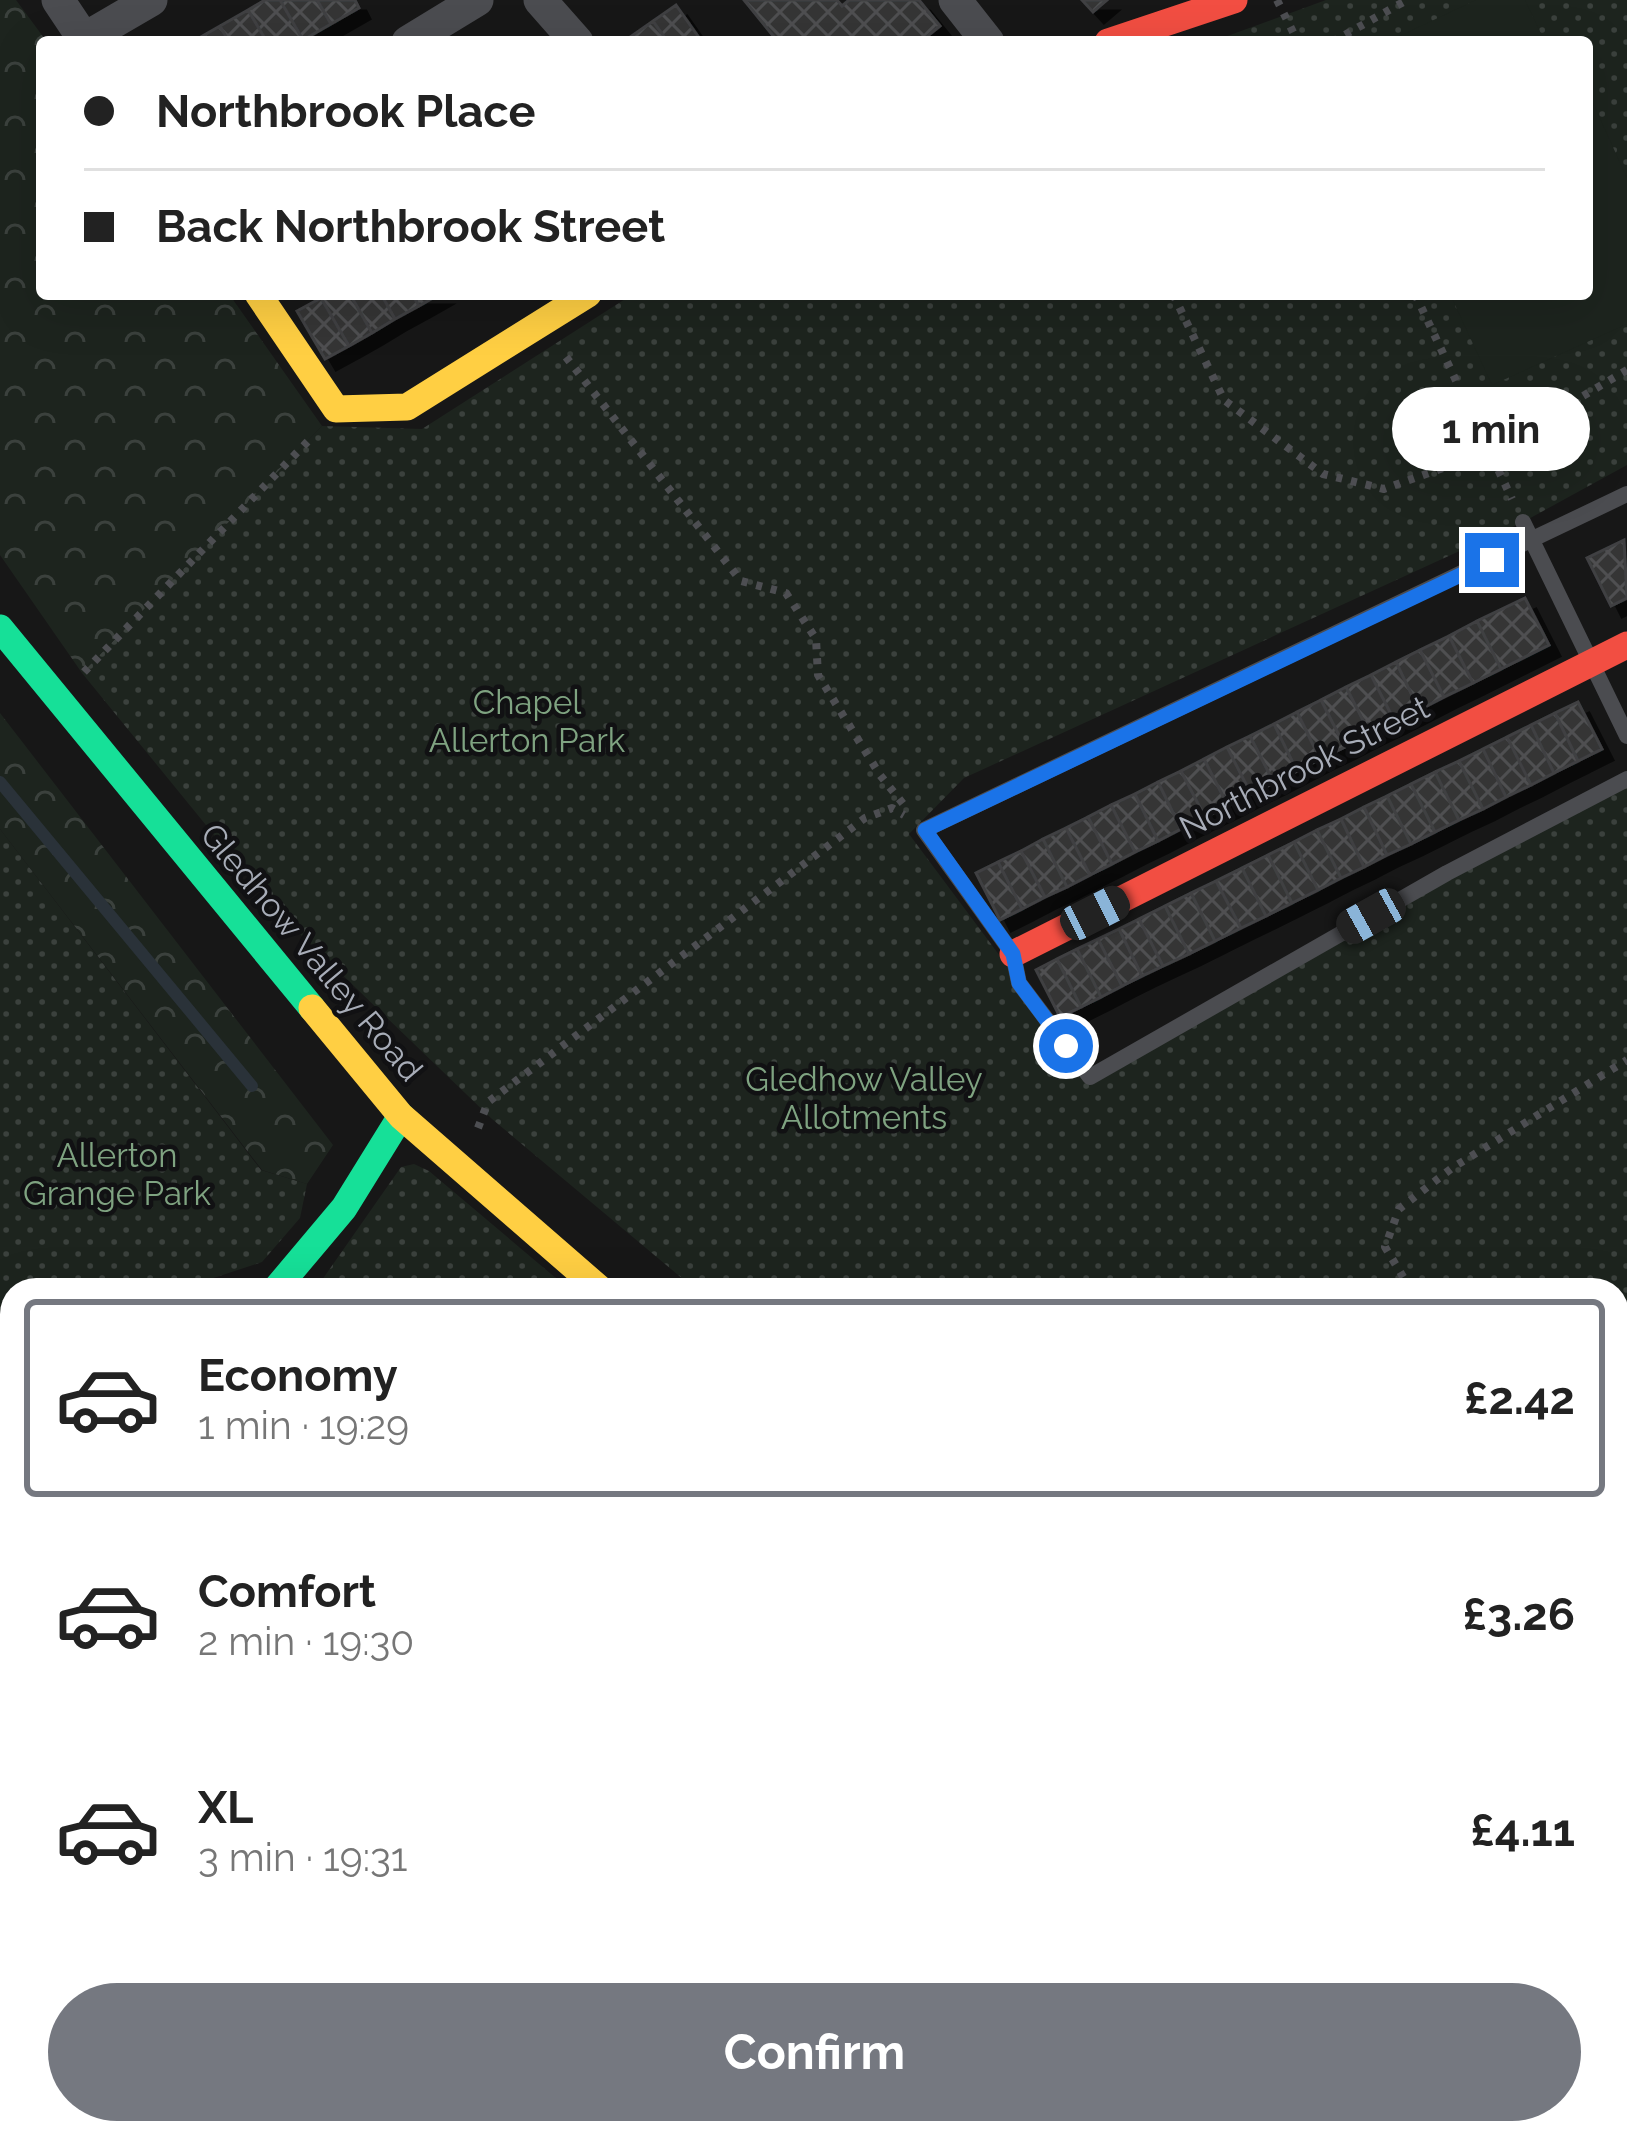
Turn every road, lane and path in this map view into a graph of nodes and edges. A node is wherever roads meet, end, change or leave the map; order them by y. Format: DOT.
graph roads {
  1 [pos="58,0"];
  2 [pos="151,0"];
  3 [pos="477,0"];
  4 [pos="539,0"];
  5 [pos="955,0"];
  6 [pos="1234,0"];
  7 [pos="1277,0"];
  8 [pos="1407,0"];
  9 [pos="82,36"];
  10 [pos="93,36"];
  11 [pos="418,36"];
  12 [pos="572,36"];
  13 [pos="983,36"];
  14 [pos="1126,36"];
  15 [pos="1295,36"];
  16 [pos="1343,36"];
  17 [pos="264,300"];
  18 [pos="578,300"];
  19 [pos="1176,300"];
  20 [pos="1418,300"];
  21 [pos="540,324"];
  22 [pos="1627,370"];
  23 [pos="336,409"];
  24 [pos="1488,452"];
  25 [pos="1627,494"];
  26 [pos="1523,522"];
  27 [pos="1532,541"];
  28 [pos="0,628"];
  29 [pos="1627,644"];
  30 [pos="1592,662"];
  31 [pos="82,673"];
  32 [pos="1627,736"];
  33 [pos="1627,779"];
  34 [pos="925,830"];
  35 [pos="1013,954"];
  36 [pos="1627,1060"];
  37 [pos="401,1116"];
  38 [pos="462,1169"];
  39 [pos="284,1278"];
  40 [pos="587,1278"];
  41 [pos="1404,1278"];
  1 -- 9 [label="street"];
  2 -- 10 [label="street"];
  3 -- 11 [label="street"];
  4 -- 12 [label="street"];
  5 -- 13 [label="street"];
  6 -- 14 [label="street"];
  7 -- 15 [label="path"];
  8 -- 16 [label="path"];
  17 -- 23 [label="street"];
  18 -- 21 [label="street"];
  19 -- 24 [label="path"];
  20 -- 24 [label="path"];
  21 -- 23 [label="street"];
  21 -- 34 [label="path"];
  22 -- 24 [label="path"];
  23 -- 31 [label="path"];
  24 -- 26 [label="path"];
  25 -- 27 [label="lane"];
  26 -- 27 [label="lane"];
  27 -- 30 [label="lane"];
  27 -- 34 [label="lane"];
  28 -- 37 [label="street, Gledhow Valley Road"];
  29 -- 30 [label="street, Northbrook Street"];
  30 -- 32 [label="lane"];
  30 -- 35 [label="street, Northbrook Street"];
  33 -- 35 [label="lane"];
  34 -- 35 [label="lane"];
  34 -- 38 [label="path"];
  36 -- 41 [label="path"];
  37 -- 38 [label="street, Gledhow Valley Road"];
  37 -- 39 [label="street"];
  38 -- 40 [label="street, Gledhow Valley Road"];
}
